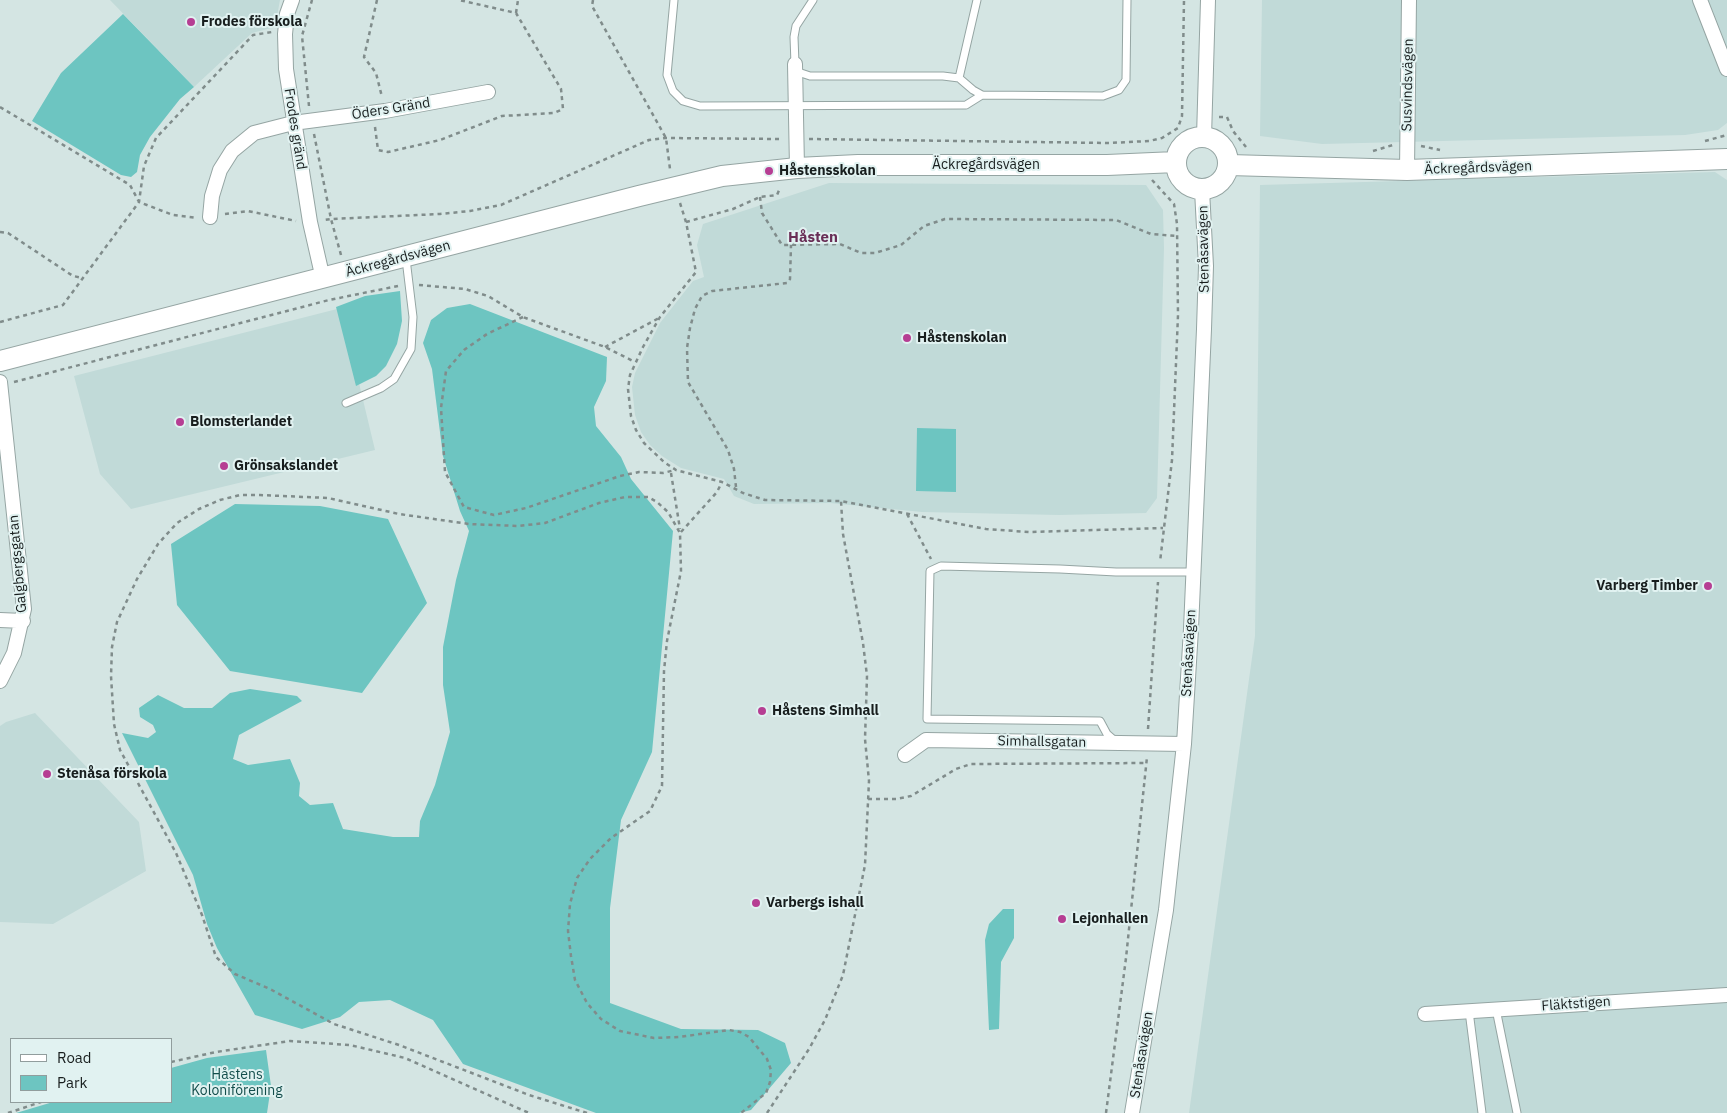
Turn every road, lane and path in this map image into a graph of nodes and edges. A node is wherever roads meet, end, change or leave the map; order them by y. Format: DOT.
graph roads {
  1 [pos="292,0"];
  2 [pos="377,0"];
  3 [pos="518,0"];
  4 [pos="593,0"];
  5 [pos="674,0"];
  6 [pos="813,0"];
  7 [pos="977,0"];
  8 [pos="1127,0"];
  9 [pos="1208,0"];
  10 [pos="1409,0"];
  11 [pos="1700,0"];
  12 [pos="516,13"];
  13 [pos="284,34"];
  14 [pos="302,36"];
  15 [pos="795,64"];
  16 [pos="1727,69"];
  17 [pos="959,78"];
  18 [pos="488,92"];
  19 [pos="982,95"];
  20 [pos="0,107"];
  21 [pos="795,107"];
  22 [pos="385,111"];
  23 [pos="1182,116"];
  24 [pos="1206,116"];
  25 [pos="293,123"];
  26 [pos="1727,135"];
  27 [pos="1204,137"];
  28 [pos="1149,141"];
  29 [pos="1701,142"];
  30 [pos="1408,146"];
  31 [pos="1254,150"];
  32 [pos="1444,151"];
  33 [pos="1367,153"];
  34 [pos="1727,159"];
  35 [pos="1176,162"];
  36 [pos="1150,163"];
  37 [pos="1229,165"];
  38 [pos="797,168"];
  39 [pos="670,169"];
  40 [pos="1408,170"];
  41 [pos="782,184"];
  42 [pos="1202,190"];
  43 [pos="760,197"];
  44 [pos="678,199"];
  45 [pos="139,202"];
  46 [pos="210,217"];
  47 [pos="331,219"];
  48 [pos="310,222"];
  49 [pos="686,222"];
  50 [pos="0,232"];
  51 [pos="1177,236"];
  52 [pos="791,245"];
  53 [pos="405,257"];
  54 [pos="83,278"];
  55 [pos="322,279"];
  56 [pos="410,285"];
  57 [pos="523,317"];
  58 [pos="660,317"];
  59 [pos="0,322"];
  60 [pos="605,347"];
  61 [pos="0,362"];
  62 [pos="635,362"];
  63 [pos="0,384"];
  64 [pos="346,403"];
  65 [pos="676,470"];
  66 [pos="4,471"];
  67 [pos="671,472"];
  68 [pos="722,482"];
  69 [pos="736,488"];
  70 [pos="841,501"];
  71 [pos="907,514"];
  72 [pos="1163,528"];
  73 [pos="680,533"];
  74 [pos="934,567"];
  75 [pos="1159,572"];
  76 [pos="1194,572"];
  77 [pos="0,620"];
  78 [pos="23,621"];
  79 [pos="0,681"];
  80 [pos="1119,744"];
  81 [pos="1148,744"];
  82 [pos="1184,744"];
  83 [pos="905,755"];
  84 [pos="1146,763"];
  85 [pos="868,799"];
  86 [pos="1727,995"];
  87 [pos="1496,1009"];
  88 [pos="1470,1011"];
  89 [pos="1425,1014"];
  90 [pos="172,1062"];
  91 [pos="38,1103"];
  92 [pos="8,1113"];
  93 [pos="529,1113"];
  94 [pos="587,1113"];
  95 [pos="741,1113"];
  96 [pos="766,1113"];
  97 [pos="1106,1113"];
  98 [pos="1132,1113"];
  99 [pos="1482,1113"];
  100 [pos="1517,1113"];
  1 -- 13 [label="street, Frodes gränd"];
  2 -- 22 [label="path"];
  3 -- 12 [label="path"];
  4 -- 39 [label="path"];
  5 -- 21 [label="lane"];
  6 -- 15 [label="lane"];
  7 -- 17 [label="lane"];
  8 -- 19 [label="lane"];
  9 -- 24 [label="street"];
  10 -- 30 [label="street, Susvindsvägen"];
  11 -- 16 [label="street"];
  13 -- 14 [label="path"];
  13 -- 25 [label="street, Frodes gränd"];
  13 -- 45 [label="path"];
  15 -- 17 [label="lane"];
  15 -- 21 [label="street"];
  17 -- 19 [label="lane"];
  18 -- 22 [label="street, Öders Gränd"];
  19 -- 21 [label="lane"];
  20 -- 45 [label="path"];
  21 -- 38 [label="street"];
  22 -- 25 [label="street, Öders Gränd"];
  23 -- 24 [label="path"];
  24 -- 27 [label="street"];
  24 -- 31 [label="path"];
  25 -- 46 [label="street, Öders Gränd"];
  25 -- 48 [label="street, Frodes gränd"];
  26 -- 29 [label="path"];
  27 -- 35 [label="street"];
  27 -- 37 [label="street"];
  28 -- 36 [label="path"];
  30 -- 32 [label="path"];
  30 -- 33 [label="path"];
  30 -- 40 [label="street, Susvindsvägen"];
  34 -- 40 [label="street, Äckregårdsvägen"];
  35 -- 36 [label="street, Äckregårdsvägen"];
  35 -- 42 [label="street"];
  36 -- 38 [label="street, Äckregårdsvägen"];
  36 -- 51 [label="path"];
  37 -- 40 [label="street, Äckregårdsvägen"];
  37 -- 42 [label="street"];
  38 -- 53 [label="street, Äckregårdsvägen"];
  41 -- 43 [label="path"];
  42 -- 76 [label="street, Stenåsavägen"];
  43 -- 49 [label="path"];
  43 -- 52 [label="path"];
  44 -- 49 [label="path"];
  45 -- 46 [label="path"];
  45 -- 54 [label="path"];
  46 -- 48 [label="path"];
  47 -- 48 [label="path"];
  48 -- 55 [label="street, Frodes gränd"];
  49 -- 58 [label="path"];
  50 -- 54 [label="path"];
  51 -- 52 [label="path"];
  51 -- 72 [label="path"];
  52 -- 69 [label="path"];
  53 -- 55 [label="street, Äckregårdsvägen"];
  53 -- 56 [label="lane"];
  54 -- 59 [label="path"];
  55 -- 61 [label="street, Äckregårdsvägen"];
  56 -- 57 [label="path"];
  56 -- 63 [label="path"];
  56 -- 64 [label="lane"];
  57 -- 60 [label="path"];
  57 -- 67 [label="path"];
  58 -- 60 [label="path"];
  58 -- 62 [label="path"];
  60 -- 62 [label="path"];
  62 -- 65 [label="path"];
  63 -- 66 [label="street, Galgbergsgatan"];
  65 -- 67 [label="path"];
  65 -- 68 [label="path"];
  66 -- 78 [label="street, Galgbergsgatan"];
  67 -- 73 [label="path"];
  68 -- 69 [label="path"];
  68 -- 73 [label="path"];
  69 -- 70 [label="path"];
  70 -- 71 [label="path"];
  70 -- 85 [label="path"];
  71 -- 72 [label="path"];
  71 -- 74 [label="path"];
  72 -- 75 [label="path"];
  73 -- 94 [label="path"];
  73 -- 95 [label="path"];
  74 -- 75 [label="lane"];
  74 -- 80 [label="lane"];
  75 -- 76 [label="lane"];
  75 -- 81 [label="path"];
  76 -- 82 [label="street, Stenåsavägen"];
  77 -- 78 [label="street"];
  78 -- 79 [label="street, Galgbergsgatan"];
  80 -- 81 [label="street, Simhallsgatan"];
  80 -- 83 [label="street, Simhallsgatan"];
  81 -- 82 [label="street, Simhallsgatan"];
  81 -- 84 [label="path"];
  82 -- 98 [label="street, Stenåsavägen"];
  84 -- 85 [label="path"];
  84 -- 97 [label="path"];
  85 -- 96 [label="path"];
  86 -- 87 [label="street, Fläktstigen"];
  87 -- 88 [label="street, Fläktstigen"];
  87 -- 100 [label="lane"];
  88 -- 89 [label="street, Fläktstigen"];
  88 -- 99 [label="lane"];
  90 -- 93 [label="path"];
  91 -- 92 [label="path"];
}
